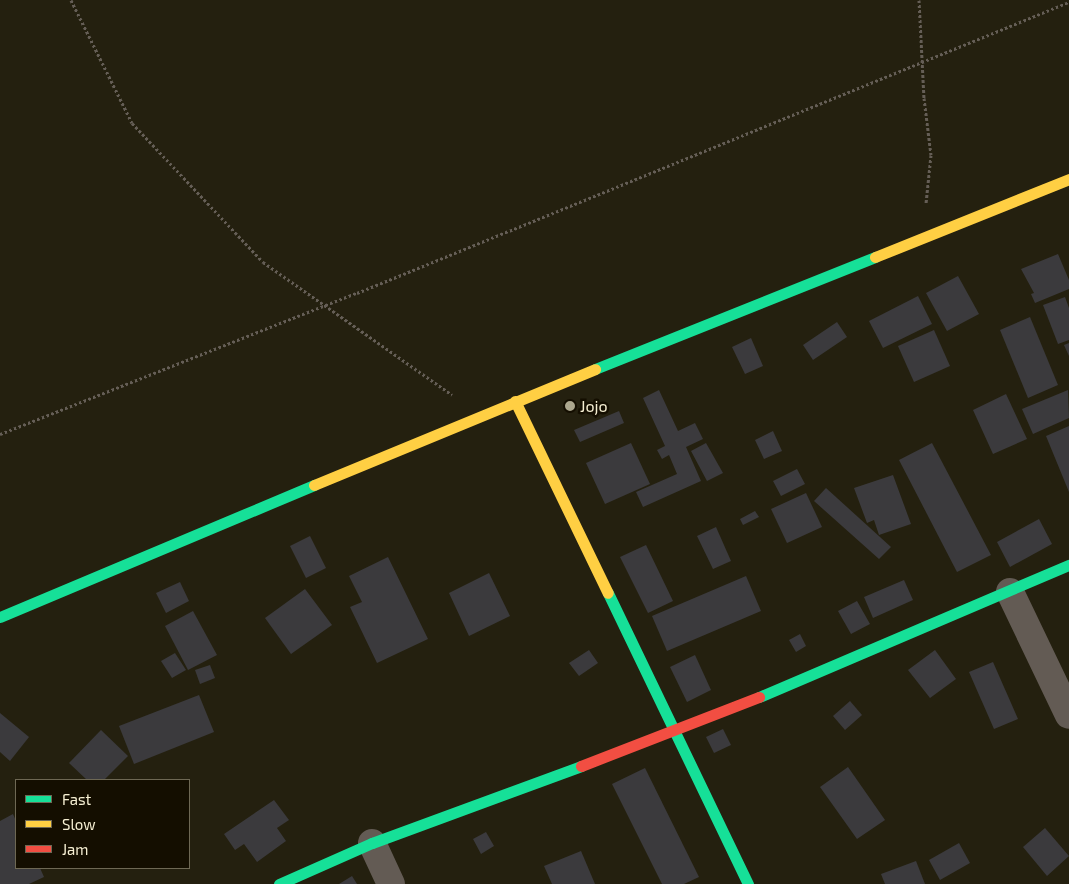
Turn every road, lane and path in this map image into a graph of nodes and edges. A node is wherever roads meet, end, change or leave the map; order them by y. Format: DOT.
graph roads {
  1 [pos="71,0"];
  2 [pos="919,0"];
  3 [pos="1069,2"];
  4 [pos="1069,179"];
  5 [pos="923,238"];
  6 [pos="515,401"];
  7 [pos="481,415"];
  8 [pos="0,434"];
  9 [pos="1069,565"];
  10 [pos="1010,592"];
  11 [pos="0,617"];
  12 [pos="1069,715"];
  13 [pos="675,732"];
  14 [pos="372,843"];
  15 [pos="279,884"];
  16 [pos="391,884"];
  17 [pos="748,884"];
  1 -- 7 [label="path"];
  2 -- 5 [label="path"];
  3 -- 8 [label="path"];
  4 -- 5 [label="street"];
  5 -- 6 [label="street"];
  6 -- 7 [label="street"];
  6 -- 13 [label="street"];
  7 -- 11 [label="street"];
  9 -- 10 [label="street"];
  10 -- 12 [label="street"];
  10 -- 13 [label="street"];
  13 -- 14 [label="street"];
  13 -- 17 [label="street"];
  14 -- 15 [label="street"];
  14 -- 16 [label="street"];
}
